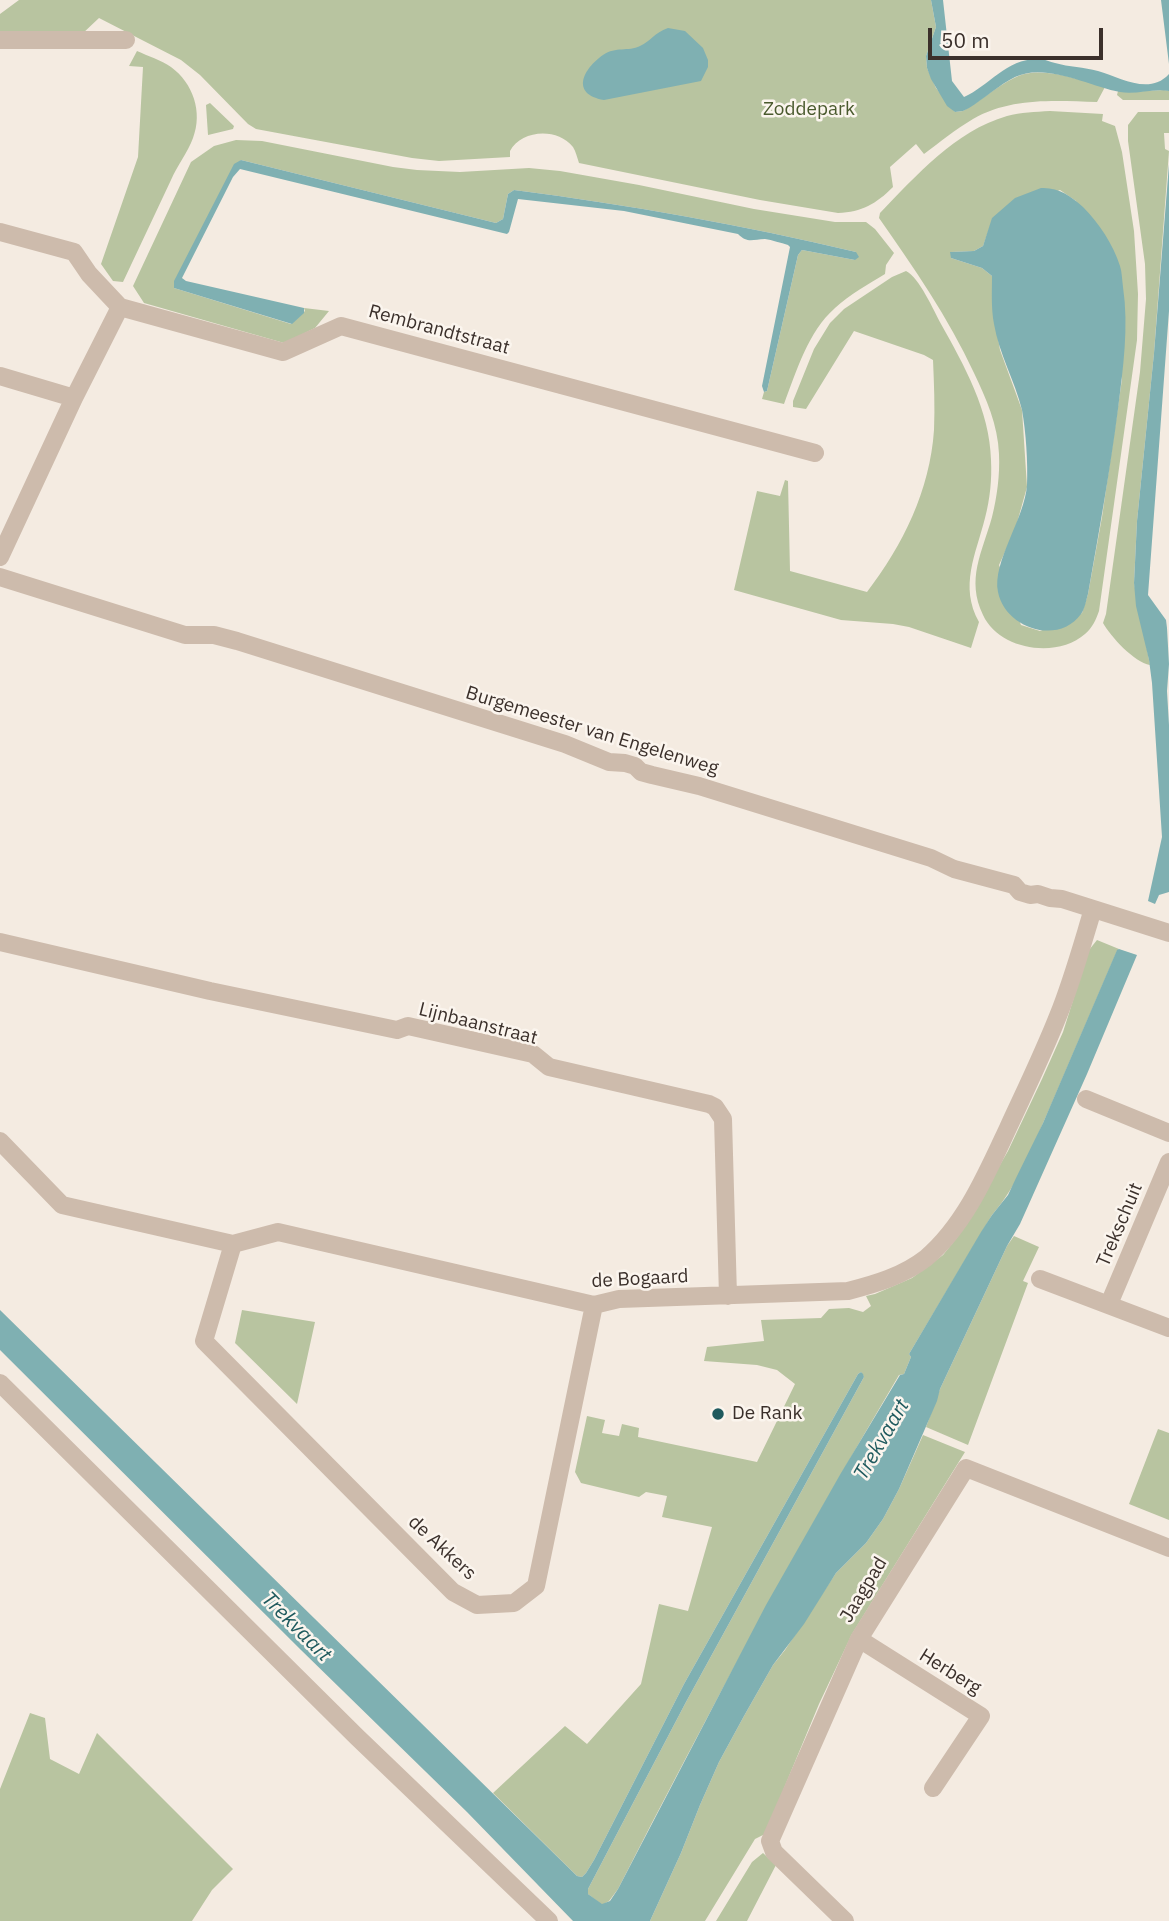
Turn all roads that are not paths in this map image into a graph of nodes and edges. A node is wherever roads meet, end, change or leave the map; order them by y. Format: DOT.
graph roads {
  1 [pos="0,40"];
  2 [pos="127,40"];
  3 [pos="0,232"];
  4 [pos="120,307"];
  5 [pos="0,376"];
  6 [pos="74,398"];
  7 [pos="815,453"];
  8 [pos="0,557"];
  9 [pos="0,577"];
  10 [pos="1093,909"];
  11 [pos="1169,933"];
  12 [pos="0,942"];
  13 [pos="1086,1099"];
  14 [pos="1169,1133"];
  15 [pos="0,1141"];
  16 [pos="1169,1162"];
  17 [pos="233,1244"];
  18 [pos="1040,1279"];
  19 [pos="728,1296"];
  20 [pos="1109,1304"];
  21 [pos="594,1305"];
  22 [pos="1169,1328"];
  23 [pos="0,1383"];
  24 [pos="1169,1548"];
  25 [pos="859,1639"];
  26 [pos="933,1788"];
  27 [pos="549,1921"];
  28 [pos="845,1921"];
  1 -- 2 [label="street"];
  3 -- 4 [label="street"];
  4 -- 6 [label="street"];
  4 -- 7 [label="street, Rembrandtstraat"];
  5 -- 6 [label="street"];
  6 -- 8 [label="street"];
  9 -- 10 [label="street, Burgemeester van Engelenweg"];
  10 -- 11 [label="street, Burgemeester van Engelenweg"];
  10 -- 19 [label="street, de Bogaard"];
  12 -- 19 [label="street, Lijnbaanstraat"];
  13 -- 14 [label="street"];
  15 -- 17 [label="street, de Bogaard"];
  16 -- 20 [label="street, Trekschuit"];
  17 -- 21 [label="street, de Bogaard"];
  17 -- 21 [label="street, de Akkers"];
  18 -- 20 [label="street"];
  19 -- 21 [label="street, de Bogaard"];
  20 -- 22 [label="street"];
  23 -- 27 [label="street"];
  24 -- 25 [label="street, Jaagpad"];
  25 -- 26 [label="street, Herberg"];
  25 -- 28 [label="street, Jaagpad"];
}
